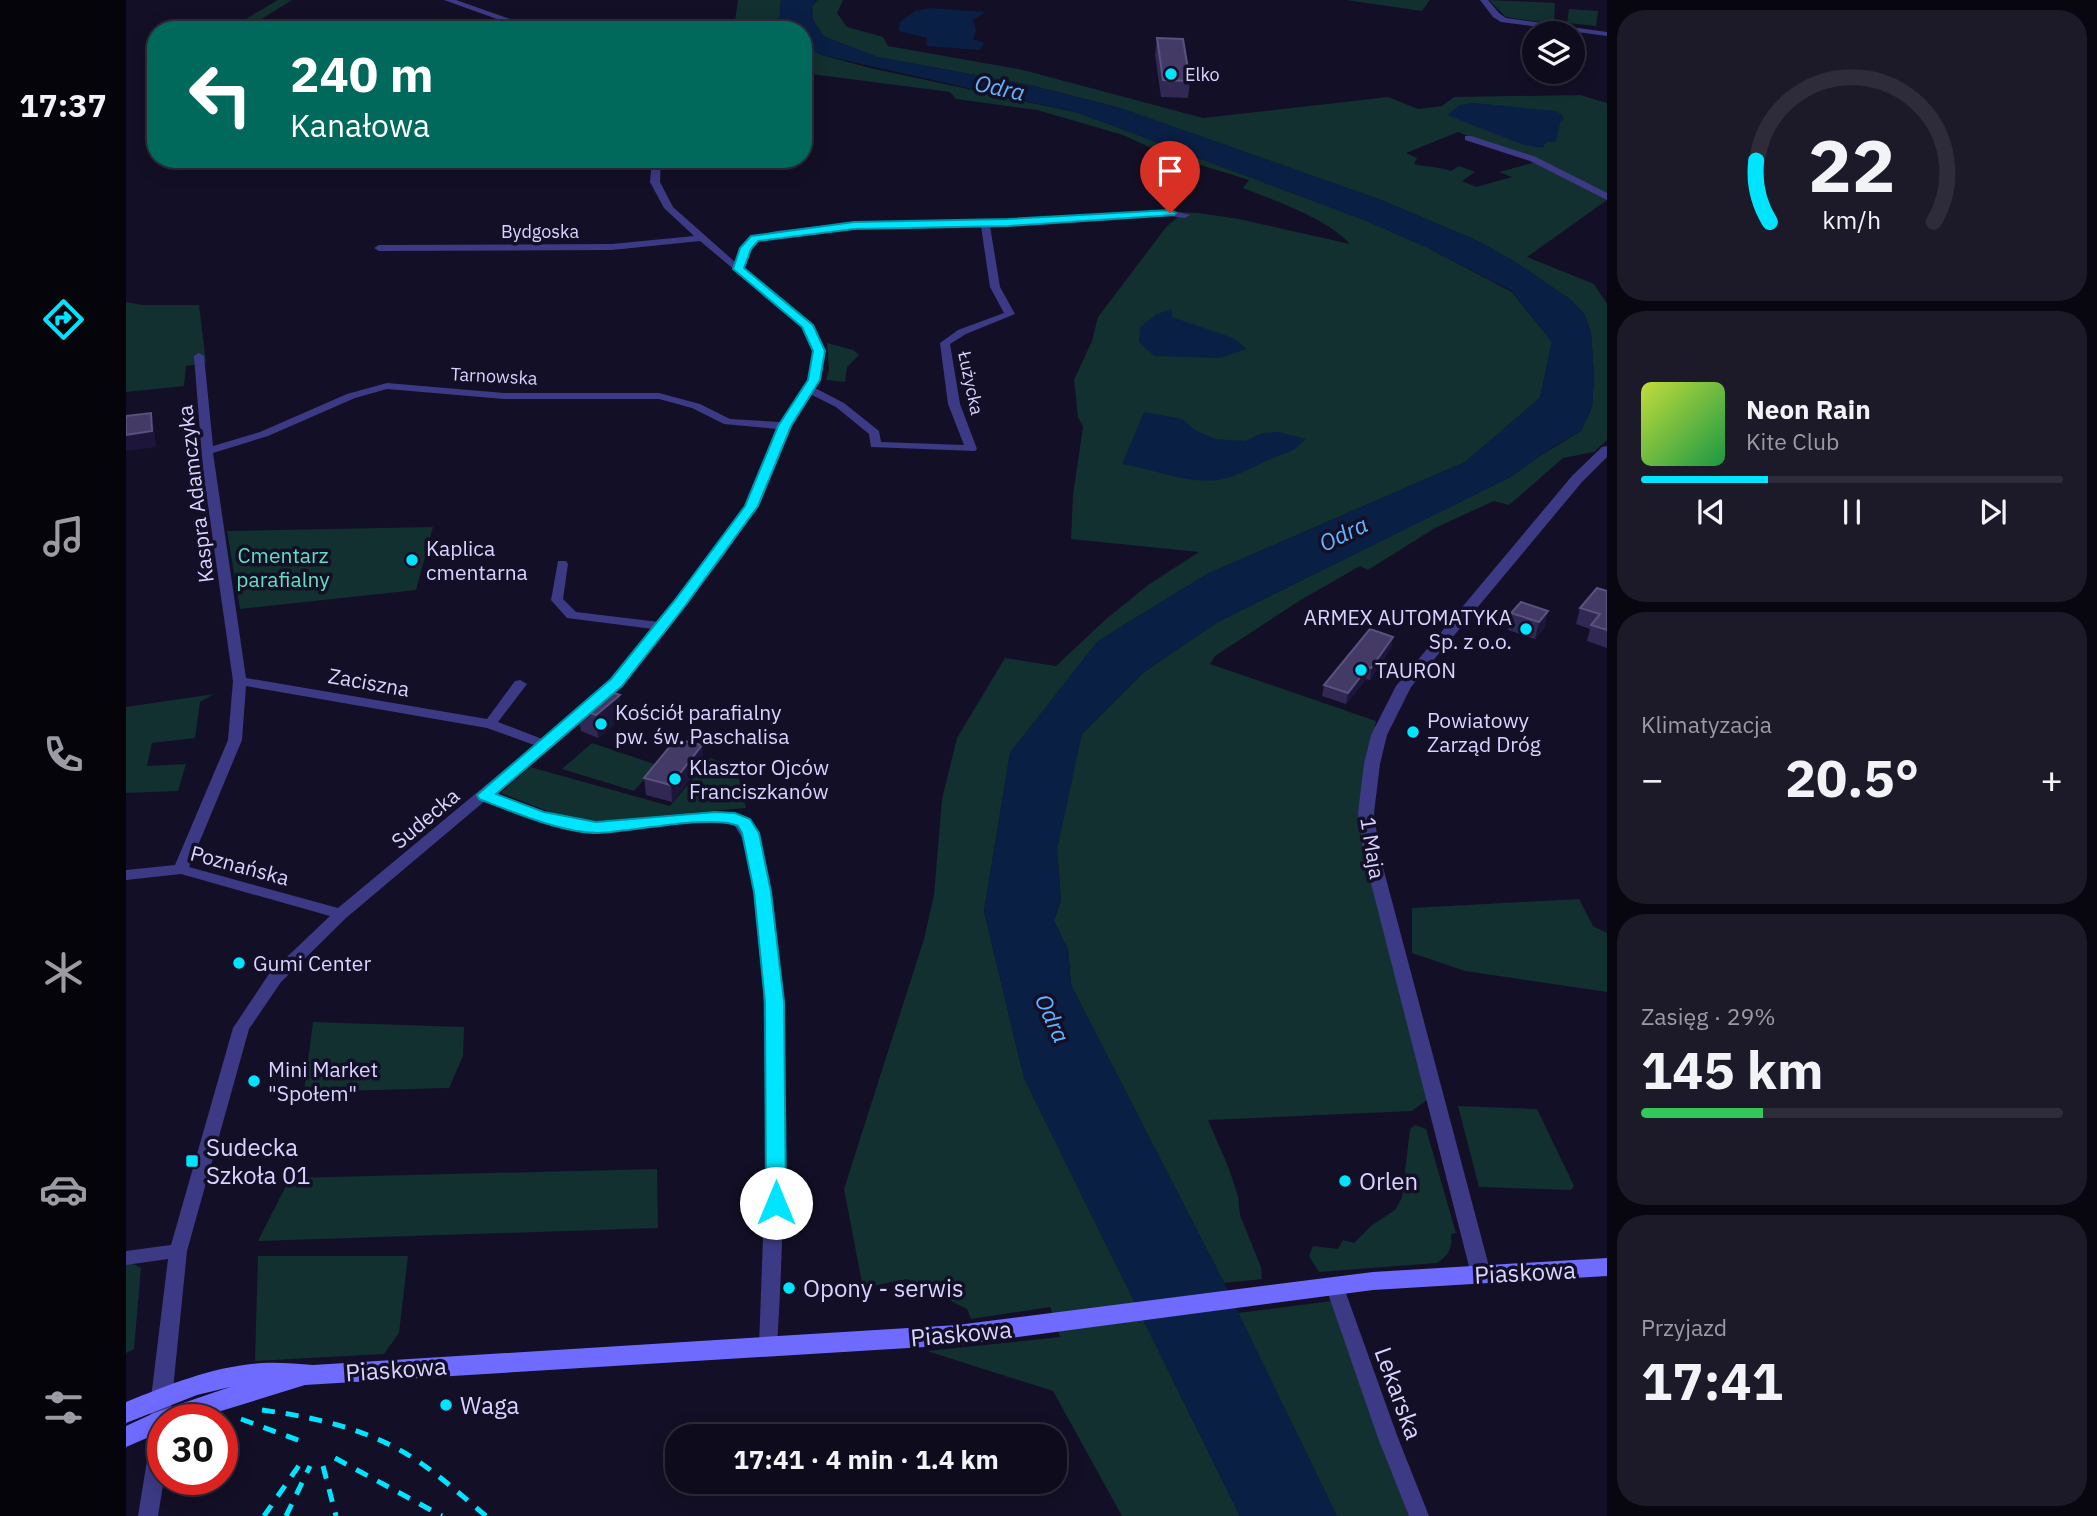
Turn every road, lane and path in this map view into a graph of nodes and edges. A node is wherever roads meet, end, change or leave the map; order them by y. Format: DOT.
graph roads {
  1 [pos="448,0"];
  2 [pos="1484,0"];
  3 [pos="510,21"];
  4 [pos="1607,34"];
  5 [pos="1468,138"];
  6 [pos="657,168"];
  7 [pos="1607,197"];
  8 [pos="1185,215"];
  9 [pos="985,223"];
  10 [pos="701,238"];
  11 [pos="379,248"];
  12 [pos="738,269"];
  13 [pos="199,356"];
  14 [pos="809,389"];
  15 [pos="784,426"];
  16 [pos="1607,450"];
  17 [pos="208,451"];
  18 [pos="562,564"];
  19 [pos="661,626"];
  20 [pos="240,681"];
  21 [pos="520,684"];
  22 [pos="490,724"];
  23 [pos="543,744"];
  24 [pos="485,795"];
  25 [pos="181,869"];
  26 [pos="126,875"];
  27 [pos="341,914"];
  28 [pos="178,1251"];
  29 [pos="126,1258"];
  30 [pos="1607,1267"];
  31 [pos="1481,1274"];
  32 [pos="1334,1285"];
  33 [pos="768,1346"];
  34 [pos="163,1404"];
  35 [pos="205,1404"];
  36 [pos="126,1413"];
  37 [pos="147,1414"];
  38 [pos="147,1424"];
  39 [pos="126,1437"];
  40 [pos="151,1495"];
  41 [pos="148,1516"];
  42 [pos="1419,1516"];
  1 -- 3 [label="street"];
  2 -- 4 [label="street"];
  5 -- 7 [label="street"];
  6 -- 10 [label="street, Sudecka"];
  8 -- 9 [label="street"];
  9 -- 12 [label="street"];
  9 -- 14 [label="street, Łużycka"];
  10 -- 11 [label="street, Bydgoska"];
  10 -- 12 [label="street, Sudecka"];
  12 -- 14 [label="street, Sudecka"];
  13 -- 17 [label="street, Kaspra Adamczyka"];
  14 -- 15 [label="street, Sudecka"];
  15 -- 17 [label="street, Tarnowska"];
  15 -- 19 [label="street, Sudecka"];
  16 -- 31 [label="street, 1 Maja"];
  17 -- 20 [label="street, Kaspra Adamczyka"];
  18 -- 19 [label="street"];
  19 -- 23 [label="street, Sudecka"];
  20 -- 22 [label="street, Zaciszna"];
  20 -- 25 [label="street, Kaspra Adamczyka"];
  21 -- 22 [label="street"];
  22 -- 23 [label="street, Zaciszna"];
  23 -- 24 [label="street, Sudecka"];
  24 -- 27 [label="street, Sudecka"];
  24 -- 33 [label="street"];
  25 -- 26 [label="street, Poznańska"];
  25 -- 27 [label="street, Poznańska"];
  27 -- 28 [label="street, Sudecka"];
  28 -- 29 [label="street"];
  28 -- 34 [label="street, Sudecka"];
  30 -- 31 [label="main road, Piaskowa"];
  31 -- 32 [label="main road, Piaskowa"];
  32 -- 33 [label="main road, Piaskowa"];
  32 -- 42 [label="street, Lekarska"];
  33 -- 35 [label="main road, Piaskowa"];
  36 -- 37 [label="main road, Piaskowa"];
  38 -- 39 [label="main road, Piaskowa"];
  40 -- 41 [label="street, Sudecka"];
}
